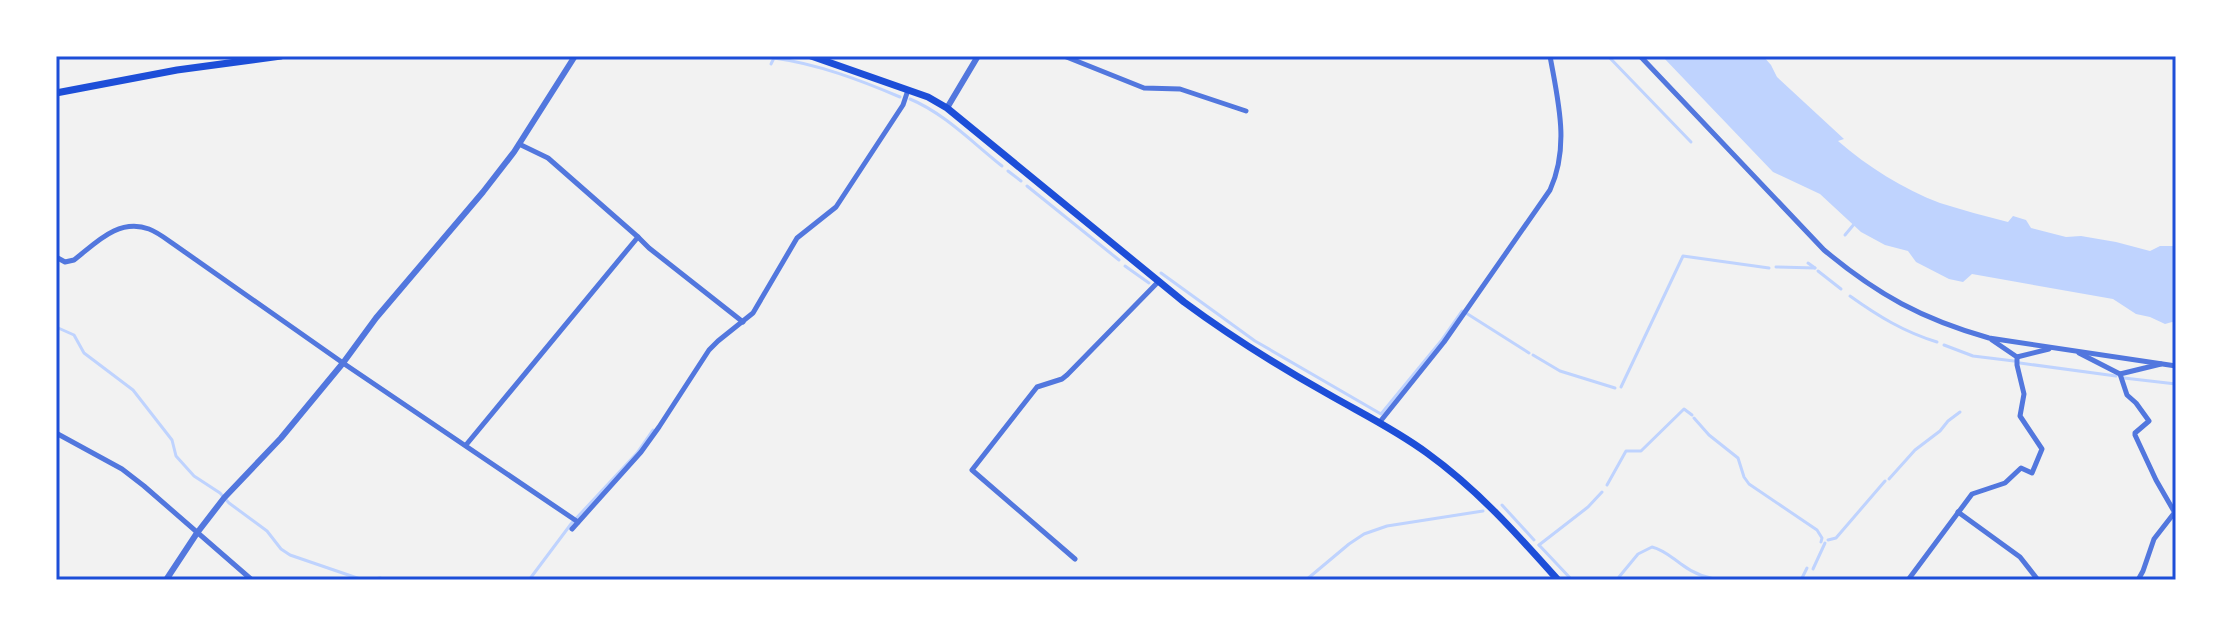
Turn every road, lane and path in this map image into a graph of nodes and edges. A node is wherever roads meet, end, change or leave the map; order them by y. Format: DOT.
graph roads {
  1 [pos="281,56"];
  2 [pos="575,56"];
  3 [pos="811,56"];
  4 [pos="978,56"];
  5 [pos="1064,56"];
  6 [pos="1550,56"];
  7 [pos="1640,56"];
  8 [pos="908,90"];
  9 [pos="56,93"];
  10 [pos="947,108"];
  11 [pos="1246,111"];
  12 [pos="519,144"];
  13 [pos="638,237"];
  14 [pos="56,257"];
  15 [pos="1159,281"];
  16 [pos="743,322"];
  17 [pos="1989,338"];
  18 [pos="2054,348"];
  19 [pos="2074,351"];
  20 [pos="2017,357"];
  21 [pos="343,363"];
  22 [pos="2162,363"];
  23 [pos="2176,366"];
  24 [pos="2120,374"];
  25 [pos="1379,423"];
  26 [pos="56,433"];
  27 [pos="466,445"];
  28 [pos="1958,512"];
  29 [pos="2175,514"];
  30 [pos="578,522"];
  31 [pos="572,529"];
  32 [pos="197,533"];
  33 [pos="1075,559"];
  34 [pos="166,580"];
  35 [pos="252,580"];
  36 [pos="1558,580"];
  37 [pos="1908,580"];
  38 [pos="2038,580"];
  39 [pos="2138,580"];
  1 -- 9 [label="main road"];
  2 -- 12 [label="street"];
  3 -- 8 [label="main road"];
  4 -- 10 [label="street"];
  5 -- 11 [label="street"];
  6 -- 25 [label="street"];
  7 -- 17 [label="street"];
  8 -- 10 [label="main road"];
  8 -- 16 [label="street"];
  10 -- 15 [label="main road"];
  12 -- 13 [label="street"];
  12 -- 21 [label="street"];
  13 -- 16 [label="street"];
  13 -- 27 [label="street"];
  14 -- 21 [label="street"];
  15 -- 25 [label="main road"];
  15 -- 33 [label="street"];
  16 -- 30 [label="street"];
  17 -- 18 [label="street"];
  17 -- 20 [label="street"];
  18 -- 19 [label="street"];
  18 -- 20 [label="street"];
  19 -- 22 [label="street"];
  19 -- 24 [label="street"];
  20 -- 28 [label="street"];
  21 -- 27 [label="street"];
  21 -- 32 [label="street"];
  22 -- 23 [label="street"];
  22 -- 24 [label="street"];
  24 -- 29 [label="street"];
  25 -- 36 [label="main road"];
  26 -- 32 [label="street"];
  27 -- 30 [label="street"];
  28 -- 37 [label="street"];
  28 -- 38 [label="street"];
  29 -- 39 [label="street"];
  30 -- 31 [label="street"];
  32 -- 34 [label="street"];
  32 -- 35 [label="street"];
}
